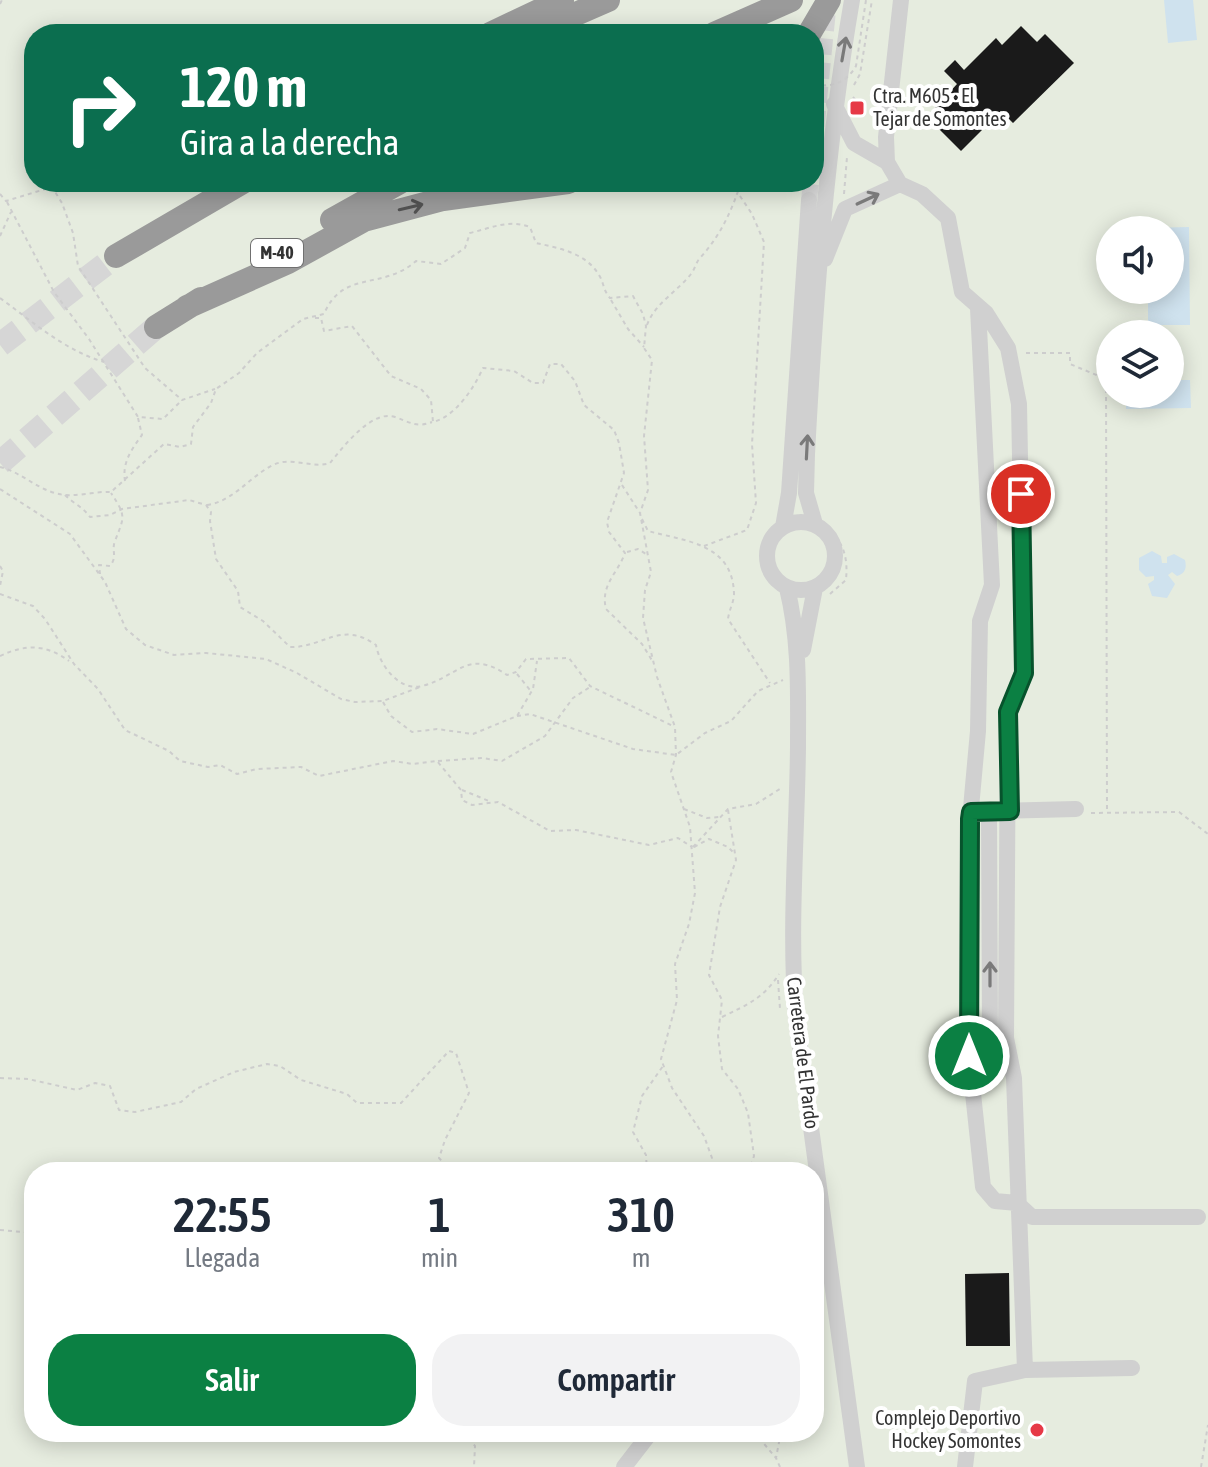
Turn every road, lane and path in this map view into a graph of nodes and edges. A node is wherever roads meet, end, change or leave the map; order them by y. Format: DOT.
graph roads {
  1 [pos="562,0"];
  2 [pos="608,0"];
  3 [pos="791,0"];
  4 [pos="829,0"];
  5 [pos="852,0"];
  6 [pos="866,0"];
  7 [pos="872,0"];
  8 [pos="901,0"];
  9 [pos="511,24"];
  10 [pos="553,24"];
  11 [pos="736,24"];
  12 [pos="815,24"];
  13 [pos="824,85"];
  14 [pos="849,93"];
  15 [pos="834,104"];
  16 [pos="850,135"];
  17 [pos="887,162"];
  18 [pos="900,184"];
  19 [pos="36,192"];
  20 [pos="55,192"];
  21 [pos="204,192"];
  22 [pos="225,192"];
  23 [pos="383,192"];
  24 [pos="494,192"];
  25 [pos="738,193"];
  26 [pos="0,194"];
  27 [pos="809,200"];
  28 [pos="6,201"];
  29 [pos="12,211"];
  30 [pos="841,216"];
  31 [pos="0,236"];
  32 [pos="819,271"];
  33 [pos="0,298"];
  34 [pos="610,298"];
  35 [pos="187,307"];
  36 [pos="978,308"];
  37 [pos="314,318"];
  38 [pos="646,326"];
  39 [pos="156,327"];
  40 [pos="644,348"];
  41 [pos="1009,353"];
  42 [pos="104,362"];
  43 [pos="216,389"];
  44 [pos="182,400"];
  45 [pos="138,417"];
  46 [pos="433,422"];
  47 [pos="0,467"];
  48 [pos="125,482"];
  49 [pos="622,484"];
  50 [pos="0,489"];
  51 [pos="111,492"];
  52 [pos="65,494"];
  53 [pos="206,505"];
  54 [pos="122,509"];
  55 [pos="640,513"];
  56 [pos="822,526"];
  57 [pos="783,527"];
  58 [pos="704,546"];
  59 [pos="625,553"];
  60 [pos="647,554"];
  61 [pos="0,566"];
  62 [pos="100,575"];
  63 [pos="0,586"];
  64 [pos="787,588"];
  65 [pos="822,591"];
  66 [pos="0,594"];
  67 [pos="0,656"];
  68 [pos="537,660"];
  69 [pos="74,664"];
  70 [pos="516,672"];
  71 [pos="657,677"];
  72 [pos="799,683"];
  73 [pos="771,684"];
  74 [pos="590,686"];
  75 [pos="420,687"];
  76 [pos="531,691"];
  77 [pos="383,701"];
  78 [pos="517,716"];
  79 [pos="556,723"];
  80 [pos="675,727"];
  81 [pos="676,755"];
  82 [pos="437,761"];
  83 [pos="797,787"];
  84 [pos="461,790"];
  85 [pos="490,802"];
  86 [pos="684,809"];
  87 [pos="728,809"];
  88 [pos="989,811"];
  89 [pos="1010,811"];
  90 [pos="1078,811"];
  91 [pos="971,812"];
  92 [pos="1107,813"];
  93 [pos="720,817"];
  94 [pos="1208,834"];
  95 [pos="693,848"];
  96 [pos="735,855"];
  97 [pos="779,973"];
  98 [pos="721,1018"];
  99 [pos="998,1039"];
  100 [pos="663,1065"];
  101 [pos="972,1076"];
  102 [pos="0,1078"];
  103 [pos="443,1162"];
  104 [pos="646,1162"];
  105 [pos="713,1162"];
  106 [pos="752,1162"];
  107 [pos="812,1162"];
  108 [pos="1021,1206"];
  109 [pos="1198,1217"];
  110 [pos="0,1230"];
  111 [pos="24,1232"];
  112 [pos="824,1257"];
  113 [pos="1132,1368"];
  114 [pos="1025,1370"];
  115 [pos="1208,1425"];
  116 [pos="472,1442"];
  117 [pos="643,1442"];
  118 [pos="762,1442"];
  119 [pos="779,1442"];
  120 [pos="776,1458"];
  121 [pos="474,1467"];
  122 [pos="624,1467"];
  123 [pos="780,1467"];
  124 [pos="857,1467"];
  125 [pos="965,1467"];
  126 [pos="1201,1467"];
  1 -- 9 [label="highway"];
  2 -- 10 [label="highway"];
  3 -- 11 [label="highway"];
  4 -- 12 [label="highway"];
  15 -- 5 [label="street, one-way"];
  6 -- 13 [label="path, bridge"];
  7 -- 14 [label="path"];
  8 -- 17 [label="street"];
  15 -- 16 [label="street"];
  15 -- 32 [label="street"];
  16 -- 17 [label="street"];
  16 -- 30 [label="path"];
  17 -- 18 [label="street"];
  30 -- 18 [label="street, one-way"];
  18 -- 36 [label="street"];
  19 -- 28 [label="path"];
  20 -- 44 [label="path"];
  21 -- 22 [label="highway"];
  23 -- 35 [label="highway, M-40"];
  35 -- 24 [label="highway, one-way"];
  25 -- 38 [label="path"];
  25 -- 58 [label="path"];
  26 -- 28 [label="path"];
  27 -- 57 [label="street"];
  28 -- 29 [label="path"];
  29 -- 31 [label="path"];
  29 -- 42 [label="path"];
  30 -- 32 [label="street"];
  56 -- 32 [label="street, one-way"];
  33 -- 42 [label="path"];
  34 -- 37 [label="path"];
  34 -- 38 [label="path"];
  34 -- 40 [label="path"];
  35 -- 39 [label="highway, M-40"];
  36 -- 41 [label="street"];
  36 -- 91 [label="street"];
  37 -- 43 [label="path"];
  37 -- 46 [label="path"];
  38 -- 40 [label="path"];
  40 -- 55 [label="path"];
  41 -- 89 [label="street"];
  41 -- 92 [label="path"];
  42 -- 45 [label="path"];
  43 -- 44 [label="path"];
  43 -- 48 [label="path"];
  44 -- 45 [label="path"];
  45 -- 48 [label="path"];
  46 -- 49 [label="path"];
  46 -- 53 [label="path"];
  47 -- 52 [label="path"];
  48 -- 51 [label="path"];
  49 -- 55 [label="path"];
  49 -- 59 [label="path"];
  50 -- 62 [label="path"];
  51 -- 52 [label="path"];
  51 -- 54 [label="path"];
  52 -- 54 [label="path"];
  53 -- 54 [label="path"];
  53 -- 75 [label="path"];
  54 -- 62 [label="path"];
  55 -- 58 [label="path"];
  55 -- 60 [label="path"];
  56 -- 57 [label="street"];
  56 -- 65 [label="street"];
  56 -- 65 [label="path"];
  57 -- 64 [label="street"];
  58 -- 73 [label="path"];
  59 -- 60 [label="path"];
  59 -- 71 [label="path"];
  60 -- 71 [label="path"];
  61 -- 63 [label="path"];
  62 -- 77 [label="path"];
  64 -- 65 [label="street"];
  64 -- 72 [label="street, Carretera de El Pardo"];
  65 -- 72 [label="street, Carretera de El Pardo"];
  66 -- 69 [label="path"];
  67 -- 69 [label="path"];
  68 -- 70 [label="path"];
  68 -- 74 [label="path"];
  68 -- 76 [label="path"];
  69 -- 82 [label="path"];
  70 -- 75 [label="path"];
  70 -- 76 [label="path"];
  71 -- 80 [label="path"];
  72 -- 73 [label="path"];
  72 -- 83 [label="street, Carretera de El Pardo"];
  73 -- 81 [label="path"];
  74 -- 79 [label="path"];
  74 -- 80 [label="path"];
  75 -- 77 [label="path"];
  76 -- 78 [label="path"];
  77 -- 78 [label="path"];
  78 -- 79 [label="path"];
  79 -- 81 [label="path"];
  79 -- 82 [label="path"];
  80 -- 81 [label="path"];
  81 -- 86 [label="path"];
  82 -- 84 [label="path"];
  83 -- 87 [label="path"];
  83 -- 107 [label="street, Carretera de El Pardo"];
  84 -- 85 [label="path"];
  84 -- 85 [label="path"];
  85 -- 95 [label="path"];
  86 -- 93 [label="path"];
  86 -- 95 [label="path"];
  87 -- 93 [label="path"];
  87 -- 96 [label="path"];
  88 -- 89 [label="street"];
  88 -- 91 [label="street"];
  99 -- 88 [label="street, one-way"];
  89 -- 90 [label="street"];
  89 -- 99 [label="street"];
  90 -- 92 [label="path"];
  91 -- 101 [label="street"];
  92 -- 94 [label="path"];
  93 -- 95 [label="path"];
  95 -- 96 [label="path"];
  95 -- 100 [label="path"];
  96 -- 98 [label="path"];
  97 -- 98 [label="path"];
  98 -- 106 [label="path"];
  99 -- 101 [label="street"];
  99 -- 108 [label="street"];
  100 -- 104 [label="path"];
  100 -- 105 [label="path"];
  101 -- 108 [label="street"];
  102 -- 103 [label="path"];
  108 -- 109 [label="street"];
  108 -- 114 [label="street"];
  110 -- 111 [label="path"];
  112 -- 124 [label="street, Carretera de El Pardo"];
  113 -- 114 [label="street"];
  114 -- 125 [label="street"];
  115 -- 126 [label="path"];
  116 -- 121 [label="path"];
  117 -- 122 [label="street"];
  118 -- 120 [label="path"];
  119 -- 120 [label="path"];
  120 -- 123 [label="path"];
}
